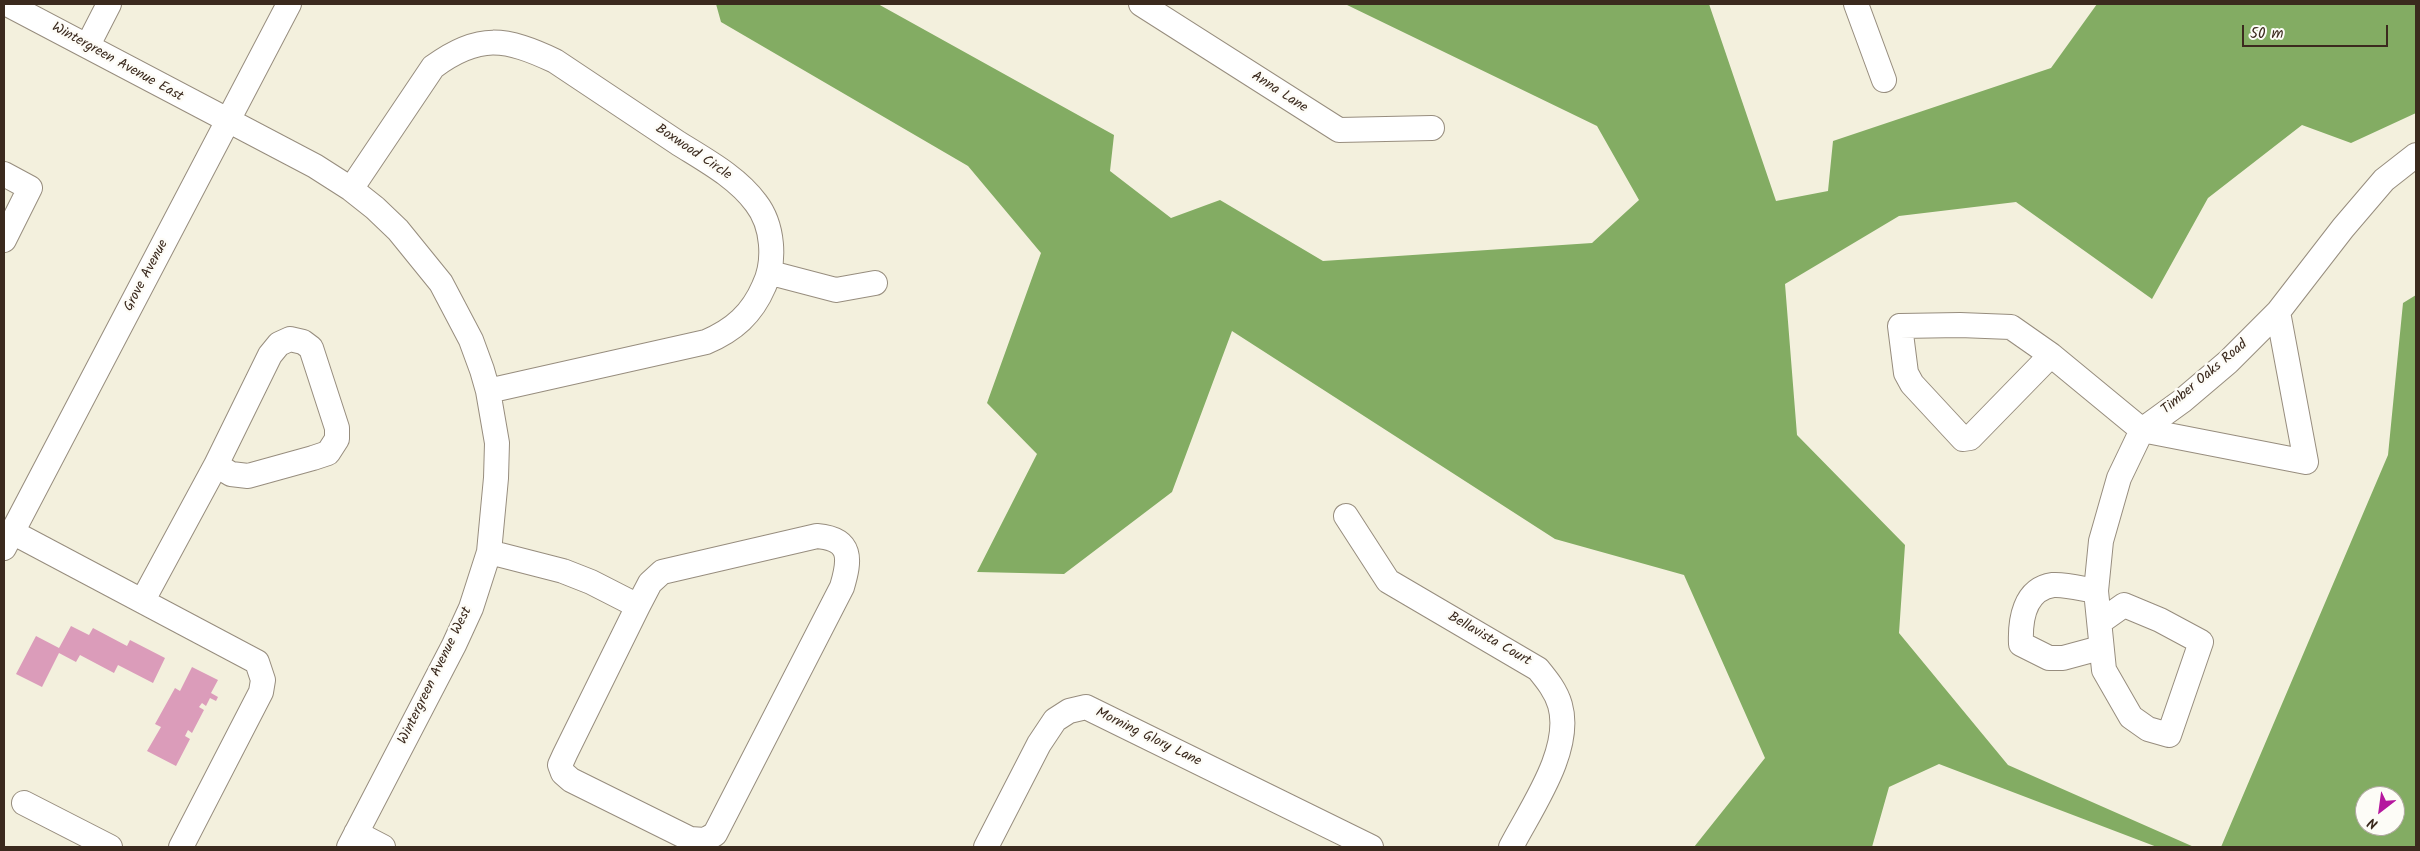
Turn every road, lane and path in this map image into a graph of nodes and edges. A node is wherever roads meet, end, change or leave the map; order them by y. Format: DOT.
graph roads {
  1 [pos="7,4"];
  2 [pos="109,4"];
  3 [pos="289,4"];
  4 [pos="1141,4"];
  5 [pos="1856,4"];
  6 [pos="88,45"];
  7 [pos="1884,80"];
  8 [pos="228,122"];
  9 [pos="1432,128"];
  10 [pos="2416,155"];
  11 [pos="4,174"];
  12 [pos="351,188"];
  13 [pos="4,240"];
  14 [pos="771,273"];
  15 [pos="875,283"];
  16 [pos="2278,312"];
  17 [pos="2051,355"];
  18 [pos="488,391"];
  19 [pos="2142,430"];
  20 [pos="216,465"];
  21 [pos="1346,516"];
  22 [pos="8,540"];
  23 [pos="489,552"];
  24 [pos="2096,591"];
  25 [pos="143,600"];
  26 [pos="638,606"];
  27 [pos="2100,622"];
  28 [pos="2100,648"];
  29 [pos="24,803"];
  30 [pos="668,839"];
  31 [pos="352,840"];
  32 [pos="110,847"];
  33 [pos="181,847"];
  34 [pos="383,847"];
  35 [pos="986,847"];
  36 [pos="1371,847"];
  37 [pos="1511,847"];
  1 -- 6 [label="street, Wintergreen Avenue East"];
  2 -- 6 [label="street"];
  3 -- 8 [label="street, Grove Avenue"];
  4 -- 9 [label="street, Anna Lane"];
  5 -- 7 [label="street"];
  6 -- 8 [label="street, Wintergreen Avenue East"];
  8 -- 12 [label="street, Wintergreen Avenue West"];
  8 -- 22 [label="street, Grove Avenue"];
  10 -- 16 [label="street, Timber Oaks Road"];
  11 -- 13 [label="street"];
  12 -- 14 [label="street, Boxwood Circle"];
  12 -- 18 [label="street, Wintergreen Avenue West"];
  14 -- 15 [label="street"];
  14 -- 18 [label="street"];
  16 -- 19 [label="street, Timber Oaks Road"];
  16 -- 19 [label="street"];
  17 -- 17 [label="street"];
  17 -- 19 [label="street"];
  18 -- 23 [label="street, Wintergreen Avenue West"];
  19 -- 24 [label="street, Timber Oaks Road"];
  20 -- 20 [label="street"];
  20 -- 25 [label="street"];
  21 -- 37 [label="street, Bellavista Court"];
  22 -- 25 [label="street"];
  23 -- 26 [label="street"];
  23 -- 31 [label="street, Wintergreen Avenue West"];
  24 -- 27 [label="street, Timber Oaks Road"];
  24 -- 28 [label="street"];
  25 -- 33 [label="street"];
  26 -- 30 [label="street"];
  26 -- 30 [label="street"];
  27 -- 28 [label="street, Timber Oaks Road"];
  27 -- 28 [label="street, Timber Oaks Road"];
  29 -- 32 [label="street"];
  31 -- 34 [label="street"];
  35 -- 36 [label="street, Morning Glory Lane"];
}
